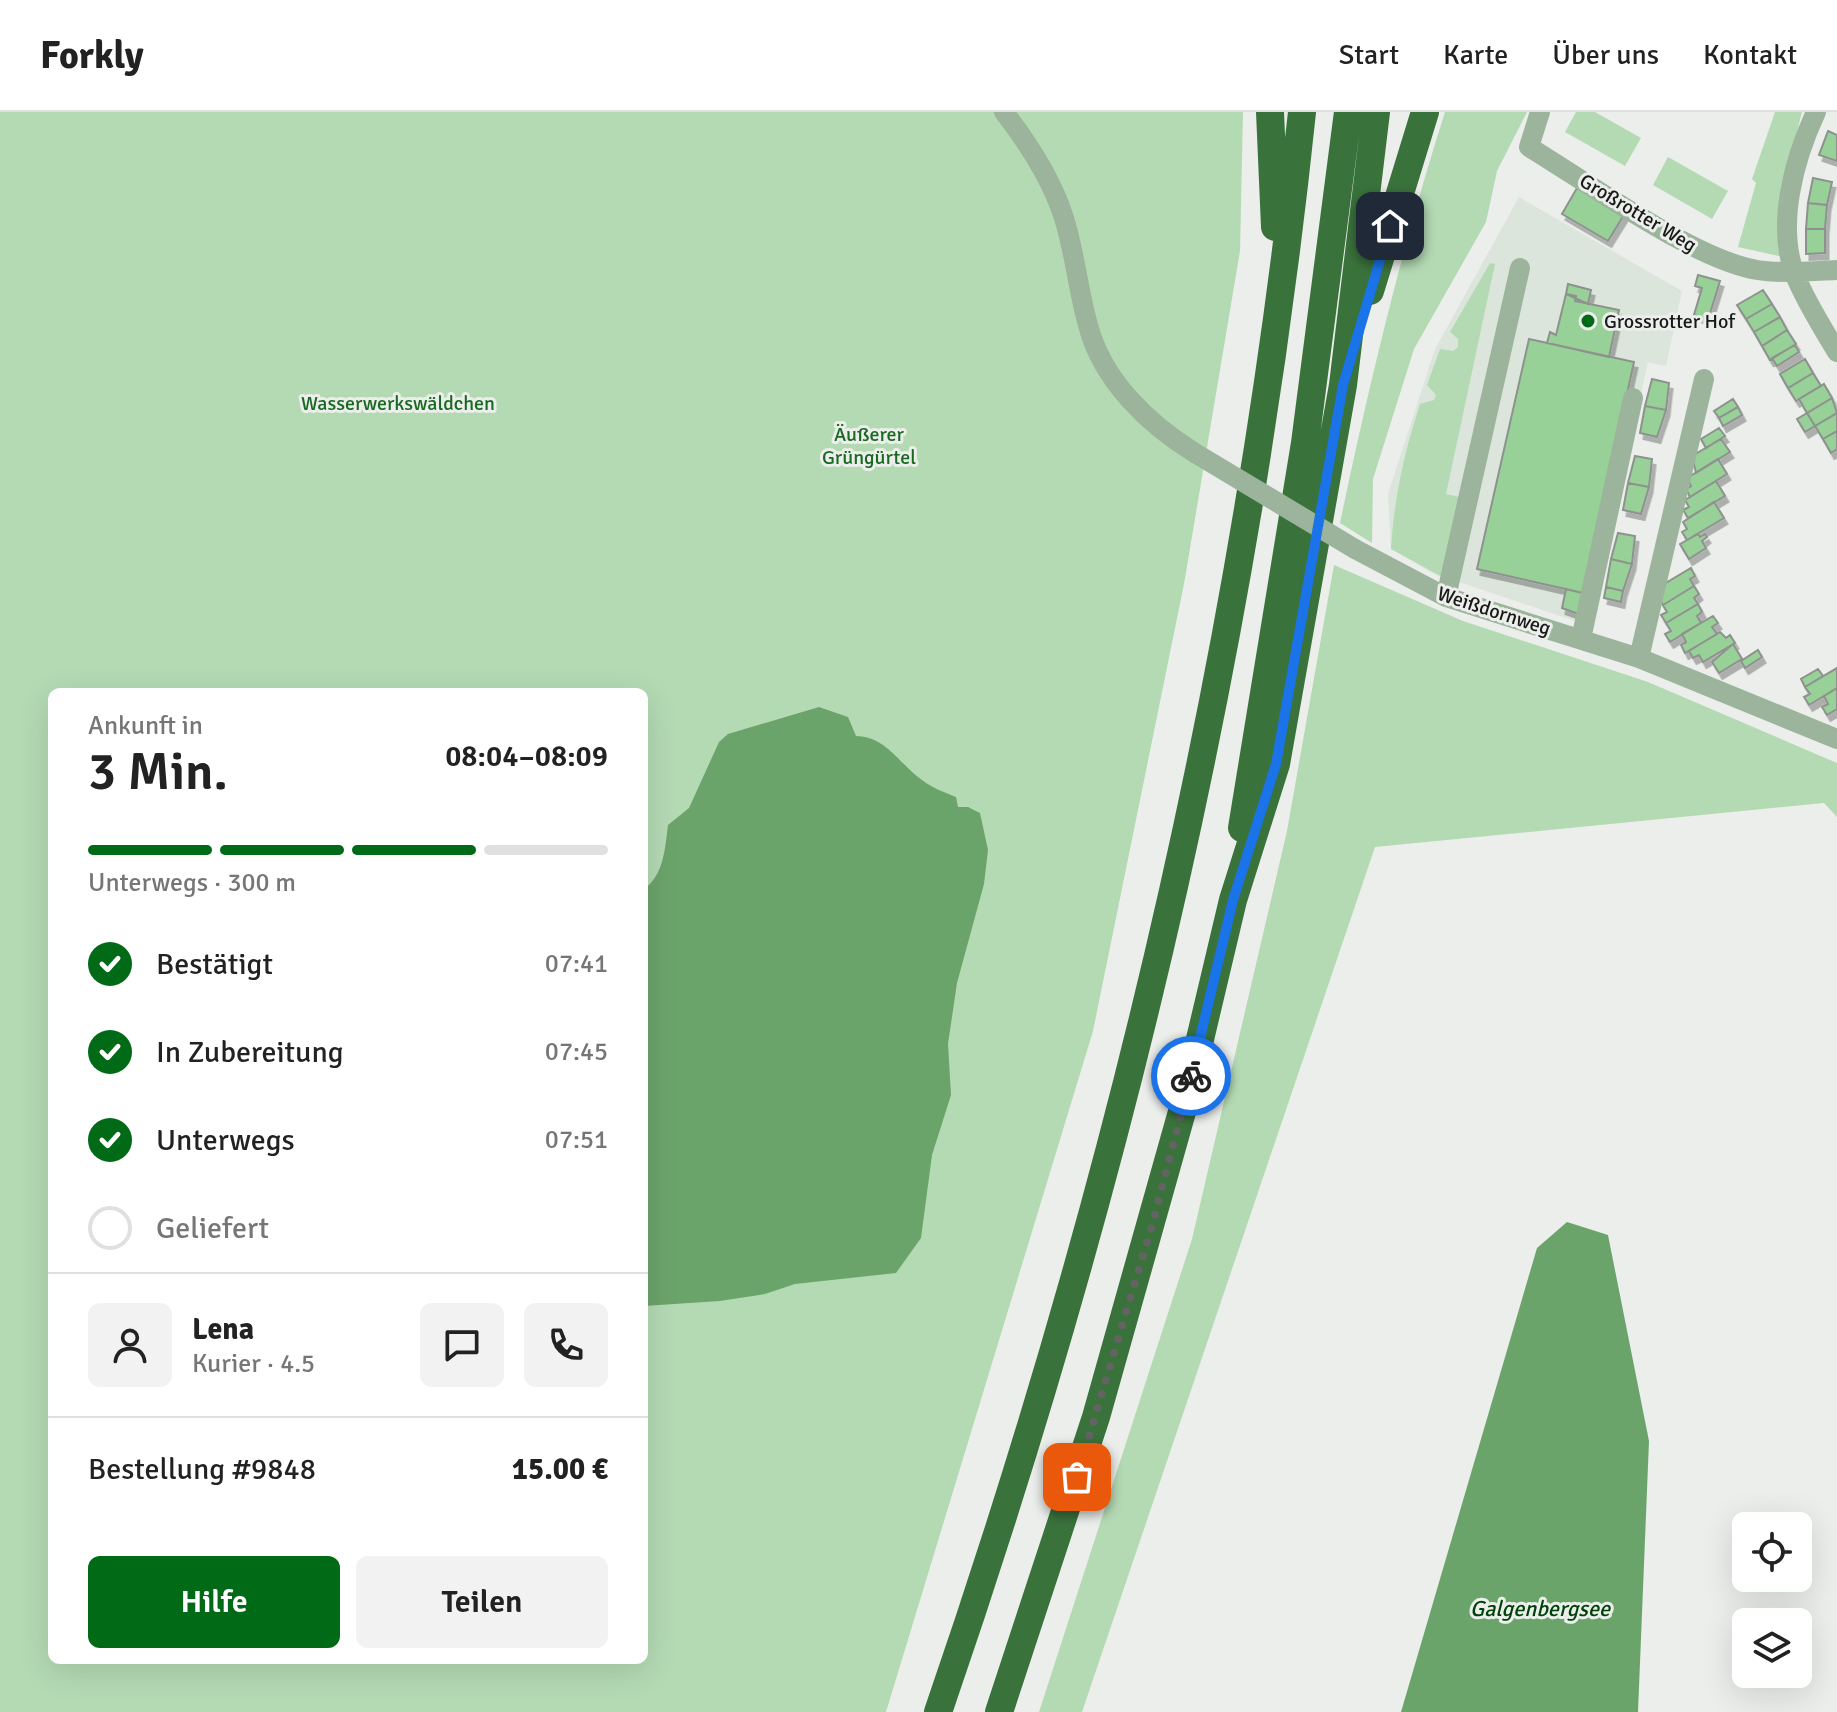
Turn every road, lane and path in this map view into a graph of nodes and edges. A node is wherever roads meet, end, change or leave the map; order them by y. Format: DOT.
graph roads {
  1 [pos="1004,112"];
  2 [pos="1270,112"];
  3 [pos="1302,112"];
  4 [pos="1348,112"];
  5 [pos="1376,112"];
  6 [pos="1425,112"];
  7 [pos="1540,112"];
  8 [pos="1816,112"];
  9 [pos="1520,268"];
  10 [pos="1837,270"];
  11 [pos="1794,272"];
  12 [pos="1279,315"];
  13 [pos="1837,352"];
  14 [pos="1704,379"];
  15 [pos="1343,385"];
  16 [pos="1633,398"];
  17 [pos="1446,597"];
  18 [pos="1581,639"];
  19 [pos="1639,658"];
  20 [pos="1837,739"];
  21 [pos="1233,900"];
  22 [pos="938,1712"];
  23 [pos="999,1712"];
  1 -- 17 [label="street, Weißdornweg, bridge"];
  2 -- 12 [label="highway"];
  3 -- 12 [label="highway"];
  4 -- 21 [label="highway"];
  5 -- 15 [label="highway"];
  6 -- 15 [label="highway"];
  7 -- 11 [label="street, Großrotter Weg"];
  8 -- 11 [label="street"];
  9 -- 17 [label="street"];
  10 -- 11 [label="street, Großrotter Weg"];
  11 -- 13 [label="street"];
  12 -- 22 [label="highway"];
  14 -- 19 [label="street"];
  15 -- 21 [label="highway"];
  16 -- 18 [label="street"];
  17 -- 18 [label="street, Weißdornweg"];
  18 -- 19 [label="street, Weißdornweg"];
  19 -- 20 [label="street, Weißdornweg"];
  21 -- 23 [label="highway"];
}
